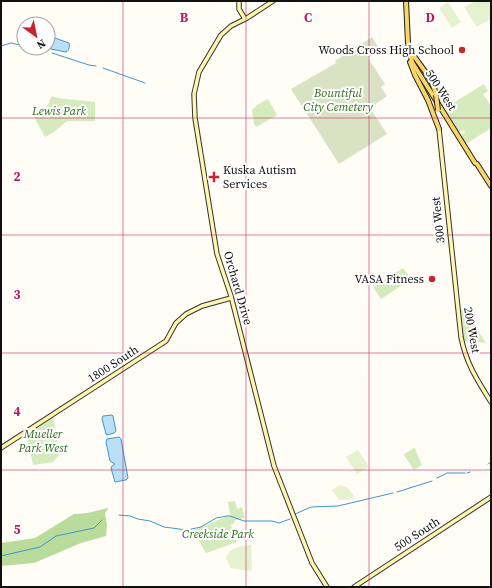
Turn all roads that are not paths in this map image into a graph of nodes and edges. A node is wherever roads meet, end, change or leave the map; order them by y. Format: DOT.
graph roads {
  1 [pos="239,1"];
  2 [pos="273,1"];
  3 [pos="406,1"];
  4 [pos="245,19"];
  5 [pos="408,46"];
  6 [pos="439,129"];
  7 [pos="491,186"];
  8 [pos="452,254"];
  9 [pos="231,298"];
  10 [pos="491,402"];
  11 [pos="1,448"];
  12 [pos="491,497"];
  13 [pos="327,587"];
  14 [pos="354,587"];
  1 -- 4 [label="main road"];
  2 -- 4 [label="main road, Orchard Drive"];
  3 -- 5 [label="main road"];
  4 -- 9 [label="main road, Orchard Drive"];
  5 -- 6 [label="main road"];
  5 -- 6 [label="main road, bridge"];
  5 -- 7 [label="main road, 500 West"];
  6 -- 8 [label="main road, 300 West"];
  8 -- 10 [label="main road, 200 West"];
  9 -- 11 [label="main road, 1800 South"];
  9 -- 13 [label="main road, Orchard Drive"];
  12 -- 14 [label="main road, 500 South"];
}
